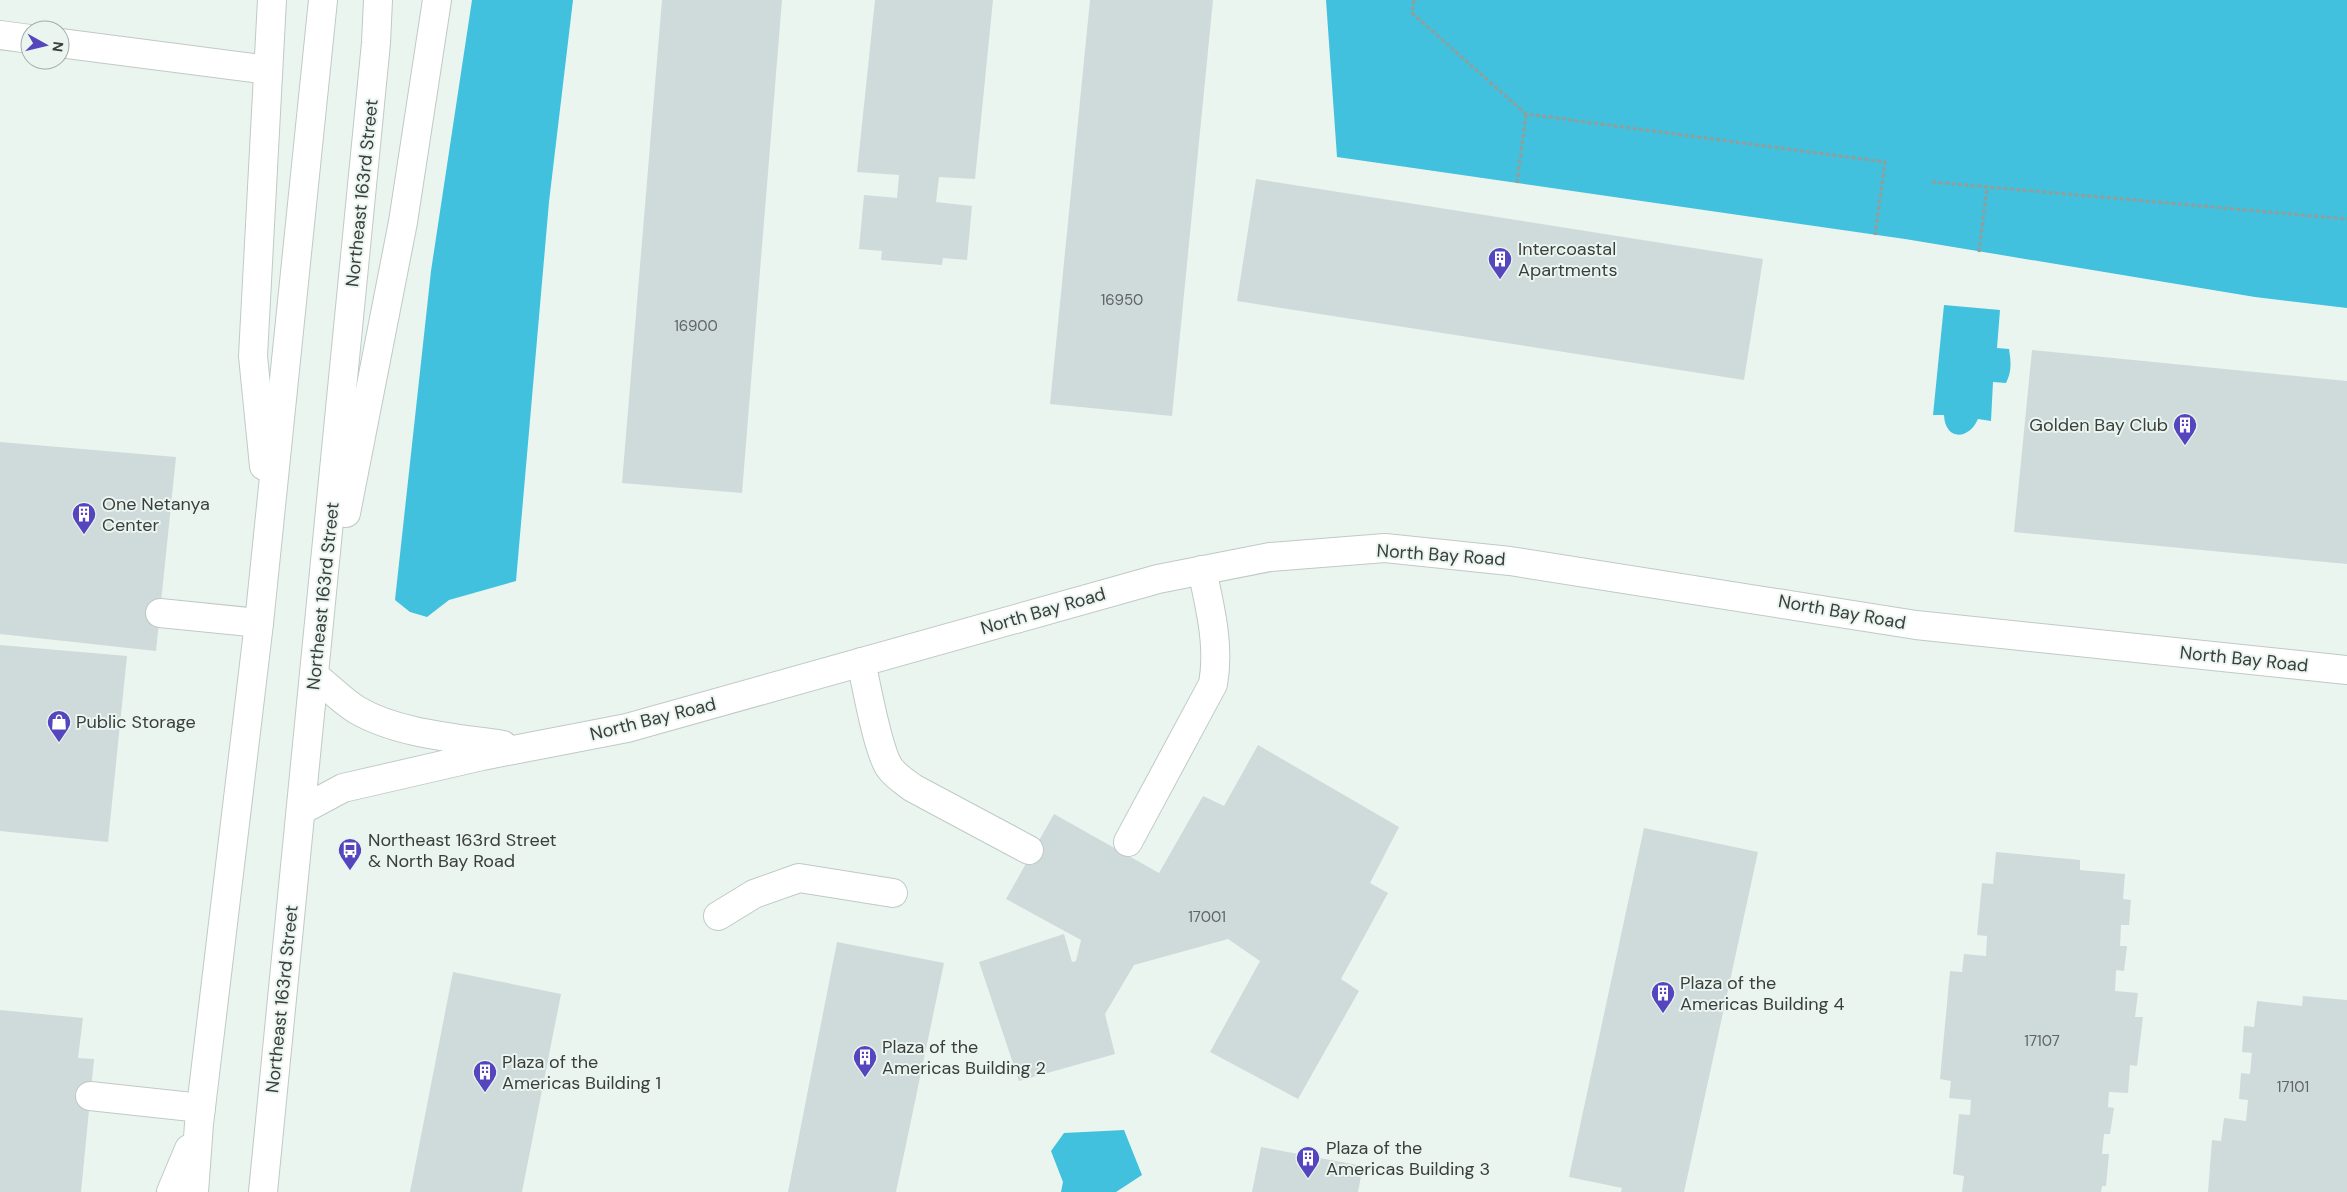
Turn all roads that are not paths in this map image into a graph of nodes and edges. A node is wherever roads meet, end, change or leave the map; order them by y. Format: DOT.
graph roads {
  1 [pos="272,0"];
  2 [pos="323,0"];
  3 [pos="378,0"];
  4 [pos="437,0"];
  5 [pos="0,35"];
  6 [pos="20,38"];
  7 [pos="70,44"];
  8 [pos="268,70"];
  9 [pos="269,525"];
  10 [pos="1202,570"];
  11 [pos="160,613"];
  12 [pos="259,622"];
  13 [pos="861,662"];
  14 [pos="2347,670"];
  15 [pos="315,676"];
  16 [pos="522,748"];
  17 [pos="302,810"];
  18 [pos="1128,842"];
  19 [pos="1028,850"];
  20 [pos="893,893"];
  21 [pos="718,916"];
  22 [pos="90,1096"];
  23 [pos="200,1116"];
  24 [pos="171,1192"];
  25 [pos="194,1192"];
  26 [pos="263,1192"];
  1 -- 8 [label="main road"];
  2 -- 9 [label="main road"];
  3 -- 15 [label="main road, Northeast 163rd Street"];
  4 -- 15 [label="main road"];
  5 -- 6 [label="main road"];
  7 -- 8 [label="main road"];
  8 -- 9 [label="main road"];
  9 -- 12 [label="main road"];
  10 -- 13 [label="main road, North Bay Road"];
  10 -- 14 [label="main road, North Bay Road"];
  10 -- 18 [label="main road"];
  11 -- 12 [label="main road"];
  12 -- 23 [label="main road"];
  13 -- 16 [label="main road, North Bay Road"];
  13 -- 19 [label="main road"];
  15 -- 16 [label="main road, North Bay Road"];
  15 -- 17 [label="main road, Northeast 163rd Street"];
  16 -- 17 [label="main road, North Bay Road"];
  17 -- 26 [label="main road, Northeast 163rd Street"];
  20 -- 21 [label="main road"];
  22 -- 23 [label="main road"];
  23 -- 24 [label="main road"];
  23 -- 25 [label="main road"];
}
